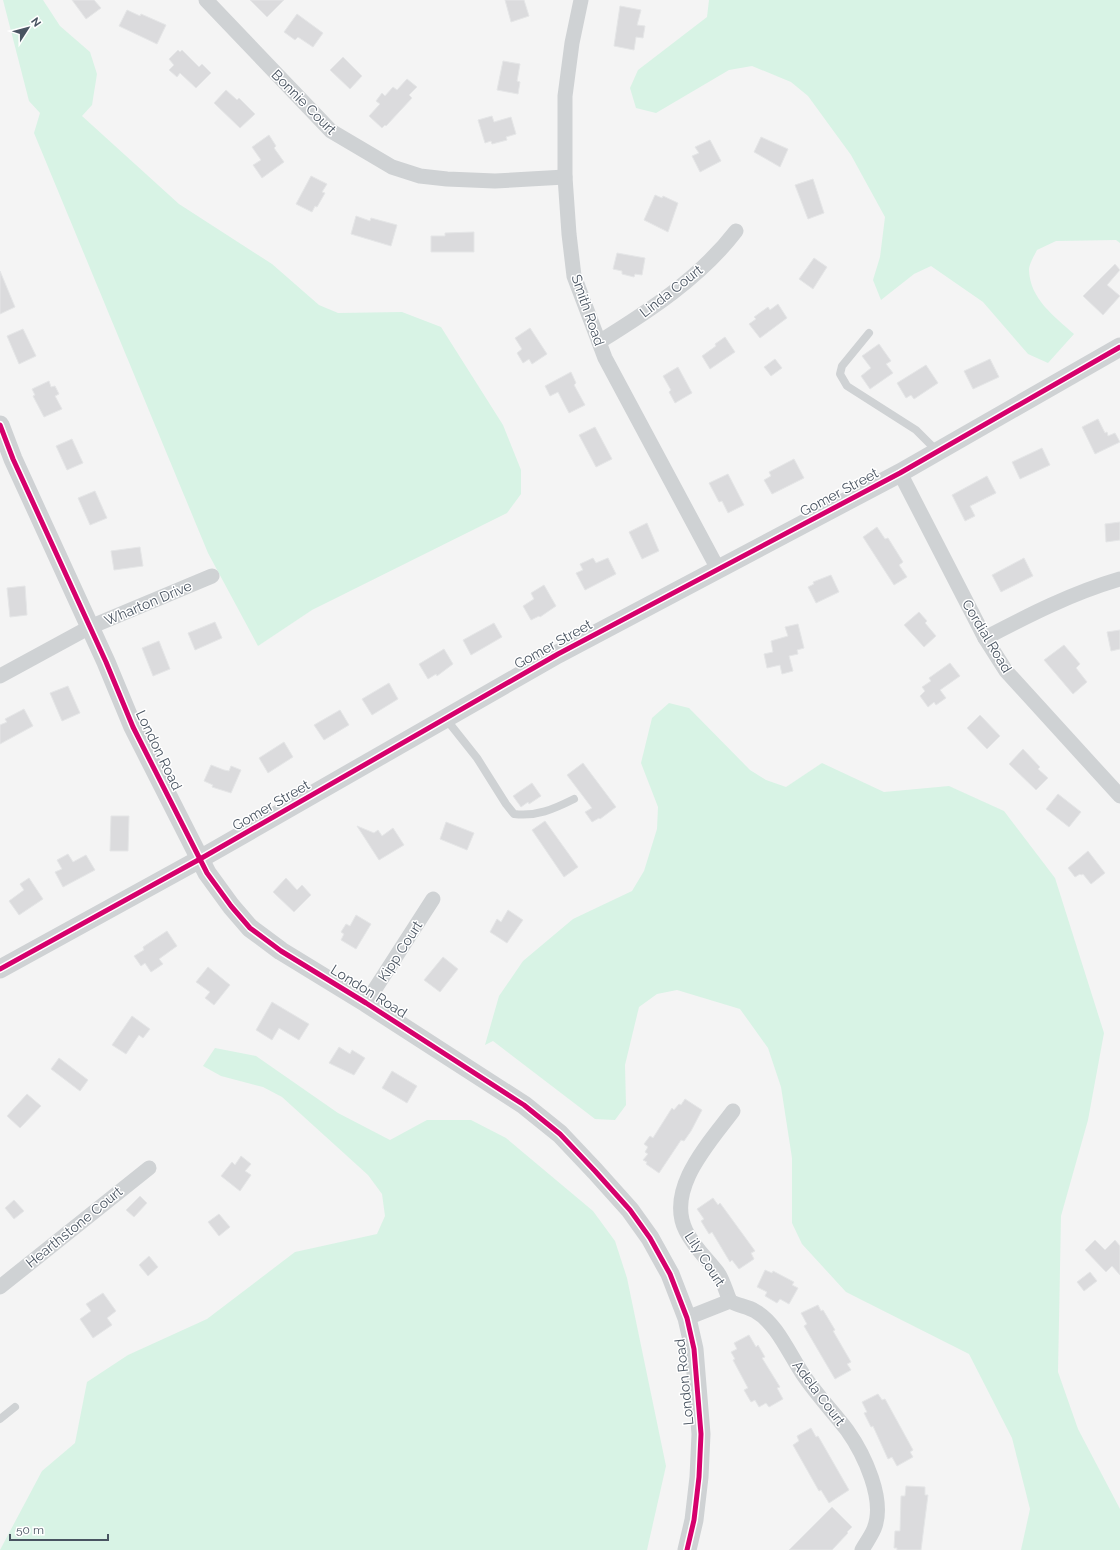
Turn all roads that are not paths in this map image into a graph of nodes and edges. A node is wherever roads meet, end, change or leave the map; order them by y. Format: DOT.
graph roads {
  1 [pos="206,0"];
  2 [pos="581,0"];
  3 [pos="565,177"];
  4 [pos="736,231"];
  5 [pos="870,332"];
  6 [pos="599,342"];
  7 [pos="1120,347"];
  8 [pos="0,425"];
  9 [pos="938,452"];
  10 [pos="900,473"];
  11 [pos="718,569"];
  12 [pos="212,576"];
  13 [pos="1120,579"];
  14 [pos="90,627"];
  15 [pos="985,638"];
  16 [pos="0,676"];
  17 [pos="446,719"];
  18 [pos="1120,796"];
  19 [pos="574,799"];
  20 [pos="200,859"];
  21 [pos="434,899"];
  22 [pos="0,969"];
  23 [pos="366,1003"];
  24 [pos="733,1111"];
  25 [pos="149,1168"];
  26 [pos="0,1287"];
  27 [pos="730,1301"];
  28 [pos="687,1318"];
  29 [pos="15,1407"];
  30 [pos="0,1419"];
  31 [pos="687,1550"];
  32 [pos="862,1550"];
  1 -- 3 [label="street, Bonnie Court"];
  2 -- 3 [label="street, Smith Road"];
  3 -- 6 [label="street, Smith Road"];
  4 -- 6 [label="street, Linda Court"];
  5 -- 9 [label="lane"];
  6 -- 11 [label="street, Smith Road"];
  7 -- 9 [label="street, Gomer Street"];
  8 -- 14 [label="street, London Road"];
  9 -- 10 [label="street, Gomer Street"];
  10 -- 11 [label="street, Gomer Street"];
  10 -- 15 [label="street, Cordial Road"];
  11 -- 17 [label="street, Gomer Street"];
  12 -- 14 [label="street, Wharton Drive"];
  13 -- 15 [label="street"];
  14 -- 16 [label="street, Wharton Drive"];
  14 -- 20 [label="street, London Road"];
  15 -- 18 [label="street, Cordial Road"];
  17 -- 19 [label="lane"];
  17 -- 20 [label="street, Gomer Street"];
  20 -- 22 [label="street, Gomer Street"];
  20 -- 23 [label="street, London Road"];
  21 -- 23 [label="street, Kipp Court"];
  23 -- 28 [label="street, London Road"];
  24 -- 27 [label="street, Lily Court"];
  25 -- 26 [label="street, Hearthstone Court"];
  27 -- 28 [label="street"];
  27 -- 32 [label="street, Adela Court"];
  28 -- 31 [label="street, London Road"];
  29 -- 30 [label="lane"];
}
